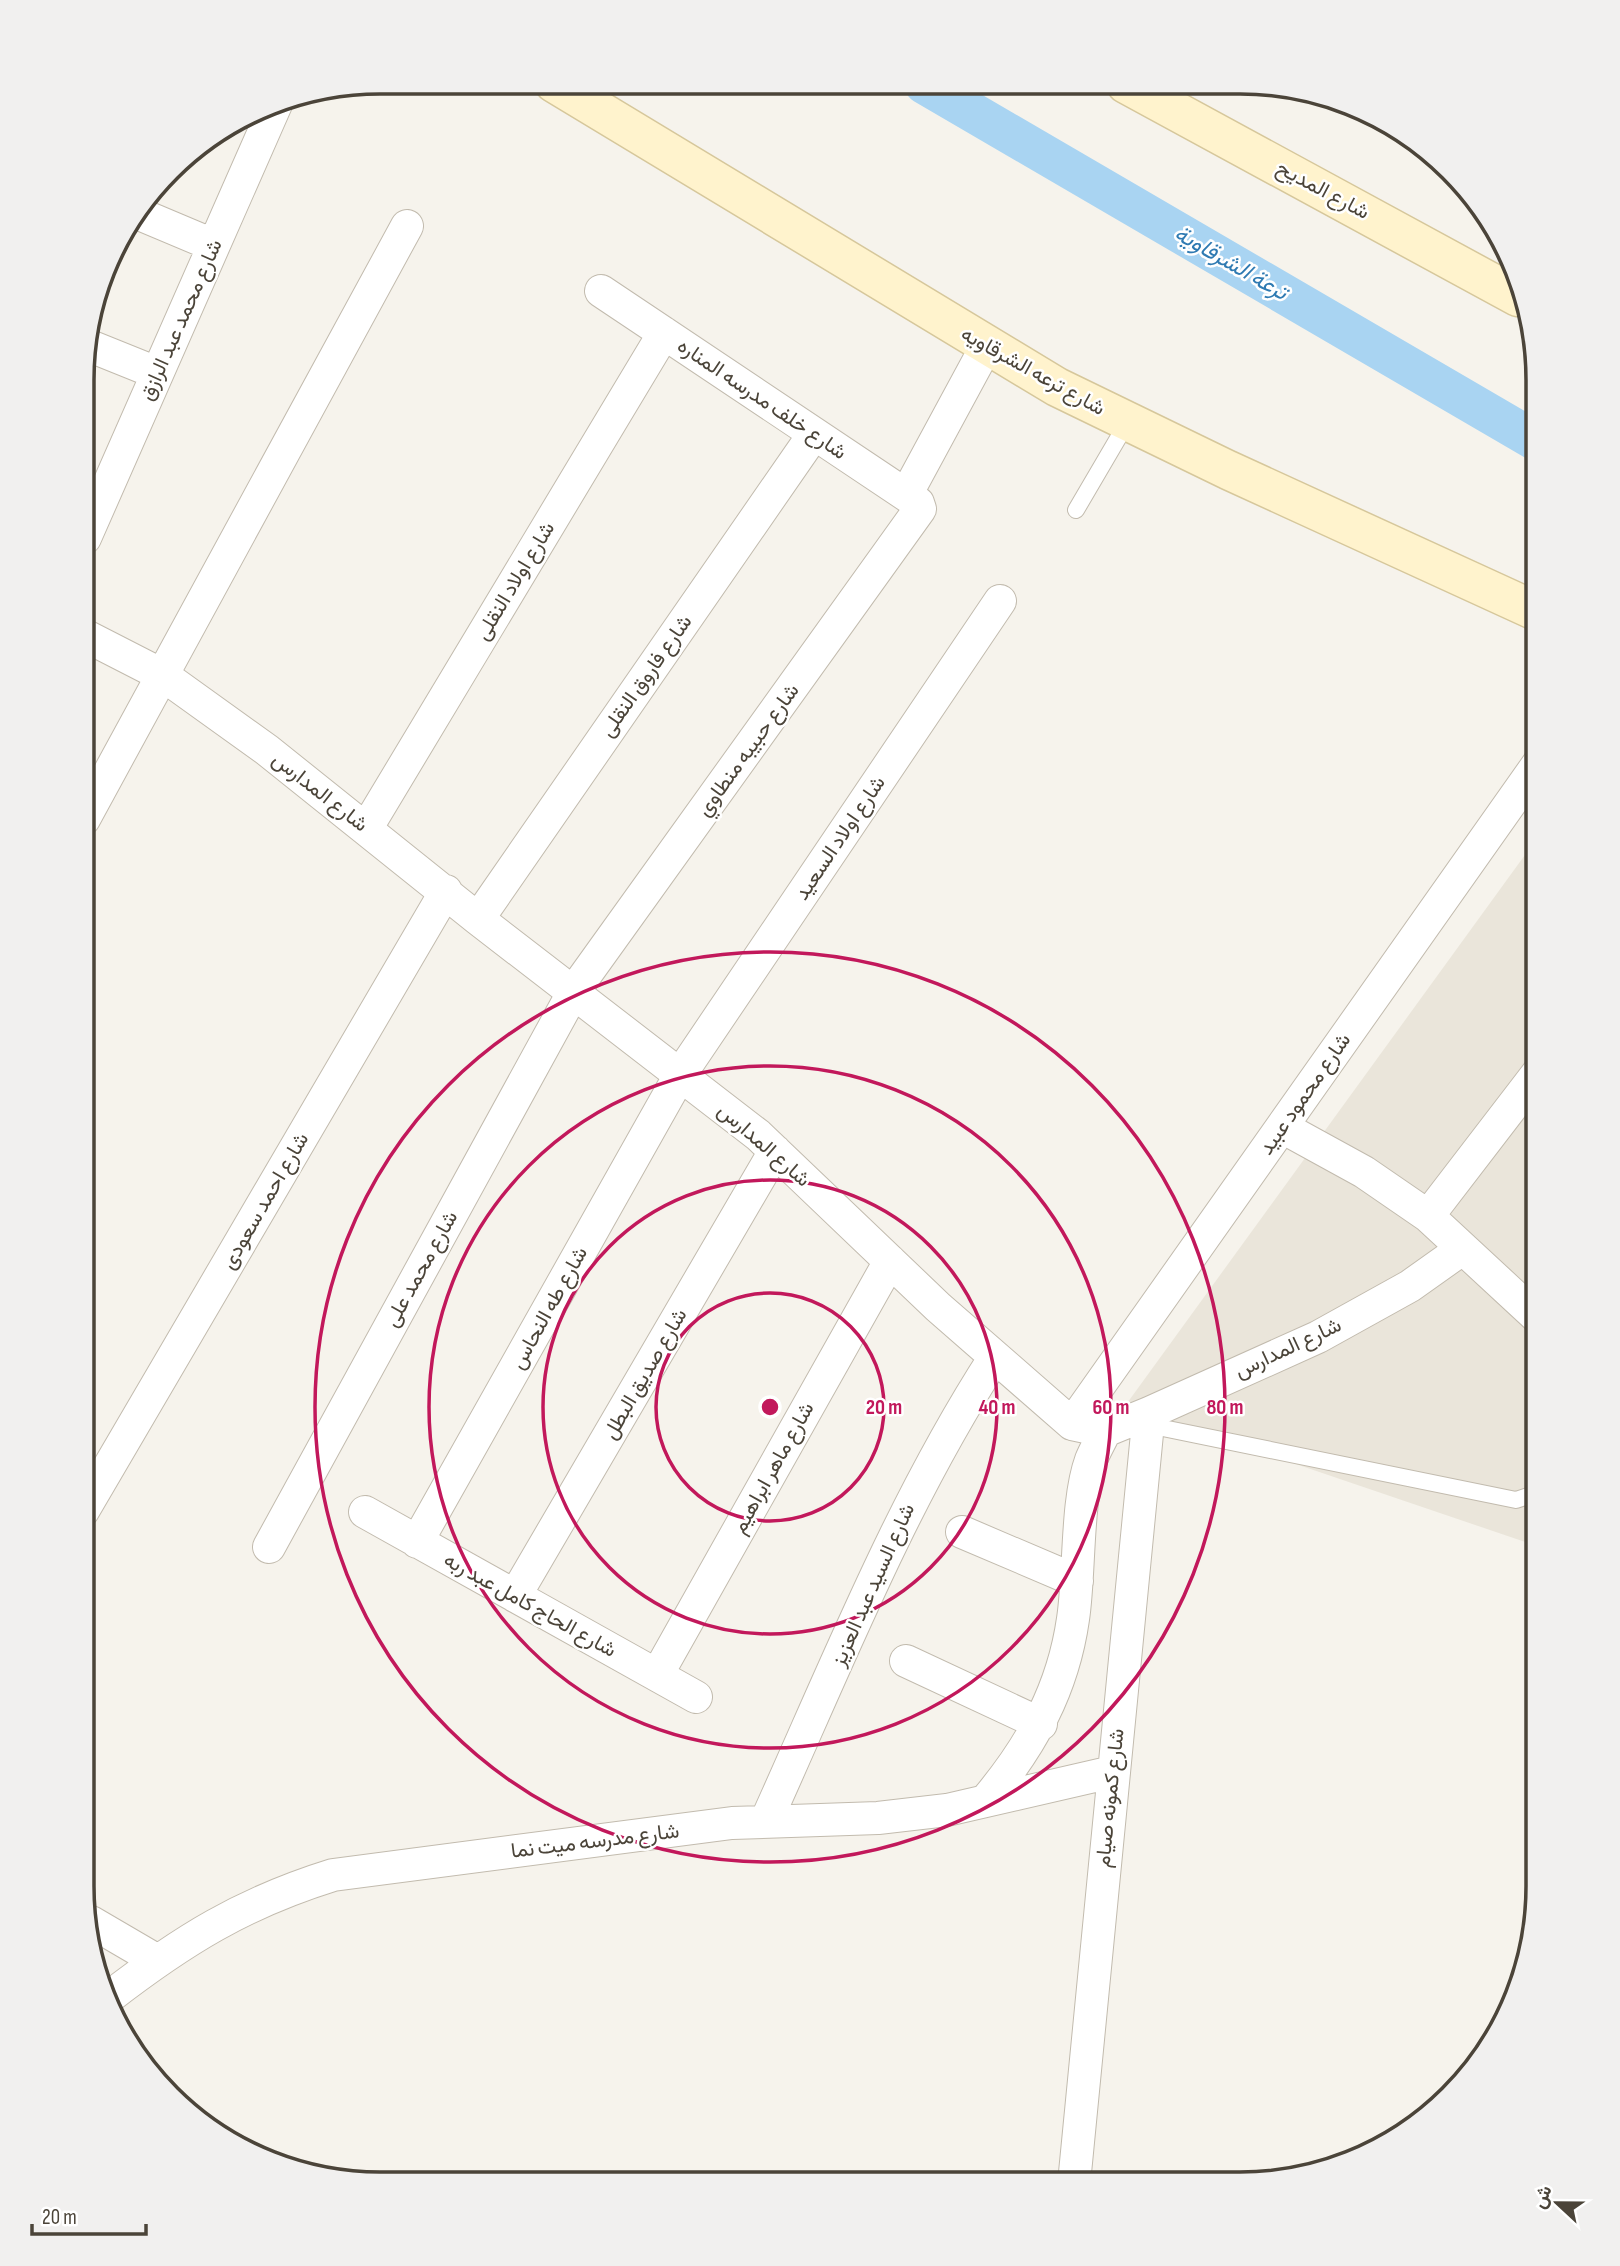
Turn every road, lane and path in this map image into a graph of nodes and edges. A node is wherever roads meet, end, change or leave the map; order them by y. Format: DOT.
graph roads {
  1 [pos="572,94"];
  2 [pos="1144,94"];
  3 [pos="266,118"];
  4 [pos="146,217"];
  5 [pos="407,226"];
  6 [pos="214,245"];
  7 [pos="601,291"];
  8 [pos="1511,293"];
  9 [pos="664,333"];
  10 [pos="986,347"];
  11 [pos="96,349"];
  12 [pos="157,373"];
  13 [pos="1127,423"];
  14 [pos="814,434"];
  15 [pos="94,501"];
  16 [pos="913,502"];
  17 [pos="1076,510"];
  18 [pos="1000,601"];
  19 [pos="1526,606"];
  20 [pos="94,640"];
  21 [pos="164,676"];
  22 [pos="1526,781"];
  23 [pos="94,801"];
  24 [pos="366,829"];
  25 [pos="446,891"];
  26 [pos="478,919"];
  27 [pos="574,991"];
  28 [pos="680,1075"];
  29 [pos="1526,1087"];
  30 [pos="1282,1127"];
  31 [pos="775,1151"];
  32 [pos="1428,1216"];
  33 [pos="1462,1249"];
  34 [pos="890,1261"];
  35 [pos="1526,1307"];
  36 [pos="995,1357"];
  37 [pos="1149,1419"];
  38 [pos="1072,1424"];
  39 [pos="1105,1431"];
  40 [pos="94,1492"];
  41 [pos="1526,1497"];
  42 [pos="365,1512"];
  43 [pos="962,1532"];
  44 [pos="417,1542"];
  45 [pos="269,1547"];
  46 [pos="1077,1581"];
  47 [pos="515,1596"];
  48 [pos="906,1661"];
  49 [pos="657,1675"];
  50 [pos="696,1697"];
  51 [pos="1041,1724"];
  52 [pos="1112,1772"];
  53 [pos="987,1799"];
  54 [pos="766,1821"];
  55 [pos="97,1926"];
  56 [pos="156,1960"];
  57 [pos="115,1992"];
  58 [pos="1075,2172"];
  1 -- 10 [label="street, شارع ترعه الشرقاويه"];
  2 -- 8 [label="street, شارع المديح"];
  3 -- 6 [label="street, شارع محمد عبد الرازق"];
  4 -- 6 [label="street"];
  5 -- 21 [label="street"];
  6 -- 12 [label="street, شارع محمد عبد الرازق"];
  7 -- 9 [label="street, شارع خلف مدرسه المناره"];
  9 -- 14 [label="street, شارع خلف مدرسه المناره"];
  9 -- 24 [label="street, شارع اولاد النقلى"];
  10 -- 13 [label="street, شارع ترعه الشرقاويه"];
  10 -- 16 [label="street, شارع حبيبه منطاوي"];
  11 -- 12 [label="street"];
  12 -- 15 [label="street, شارع محمد عبد الرازق"];
  13 -- 17 [label="lane"];
  13 -- 19 [label="street, شارع ترعه الشرقاويه"];
  14 -- 16 [label="street, شارع خلف مدرسه المناره"];
  14 -- 26 [label="street, شارع فاروق النقلى"];
  16 -- 27 [label="street, شارع حبيبه منطاوي"];
  18 -- 28 [label="street, شارع اولاد السعيد"];
  20 -- 21 [label="street, شارع المدارس"];
  21 -- 23 [label="street"];
  21 -- 24 [label="street, شارع المدارس"];
  22 -- 30 [label="street, شارع محمود عبيد"];
  24 -- 25 [label="street, شارع المدارس"];
  25 -- 26 [label="street, شارع المدارس"];
  25 -- 40 [label="street, شارع احمد سعودى"];
  26 -- 27 [label="street, شارع المدارس"];
  27 -- 28 [label="street, شارع المدارس"];
  27 -- 45 [label="street, شارع محمد على"];
  28 -- 31 [label="street, شارع المدارس"];
  28 -- 44 [label="street, شارع طه النحاس"];
  29 -- 32 [label="street"];
  30 -- 32 [label="street"];
  30 -- 38 [label="street, شارع محمود عبيد"];
  31 -- 34 [label="street, شارع المدارس"];
  31 -- 47 [label="street, شارع صديق البطل"];
  32 -- 33 [label="street"];
  33 -- 35 [label="street"];
  33 -- 37 [label="street, شارع المدارس"];
  34 -- 36 [label="street, شارع المدارس"];
  34 -- 49 [label="street, شارع ماهر ابراهيم"];
  36 -- 38 [label="street, شارع المدارس"];
  36 -- 54 [label="street, شارع السيد عبد العزيز"];
  37 -- 39 [label="street, شارع المدارس"];
  37 -- 41 [label="lane"];
  37 -- 52 [label="street, شارع كمونه صيام"];
  38 -- 39 [label="street, شارع المدارس"];
  39 -- 46 [label="street"];
  42 -- 44 [label="street, شارع الحاج كامل عبد ربه"];
  43 -- 46 [label="street"];
  44 -- 47 [label="street, شارع الحاج كامل عبد ربه"];
  46 -- 51 [label="street"];
  47 -- 49 [label="street, شارع الحاج كامل عبد ربه"];
  48 -- 51 [label="street"];
  49 -- 50 [label="street, شارع الحاج كامل عبد ربه"];
  51 -- 53 [label="street"];
  52 -- 53 [label="street, شارع مدرسه ميت نما"];
  52 -- 58 [label="street, شارع كمونه صيام"];
  53 -- 54 [label="street, شارع مدرسه ميت نما"];
  54 -- 56 [label="street, شارع مدرسه ميت نما"];
  55 -- 56 [label="street"];
  56 -- 57 [label="street, شارع مدرسه ميت نما"];
}
